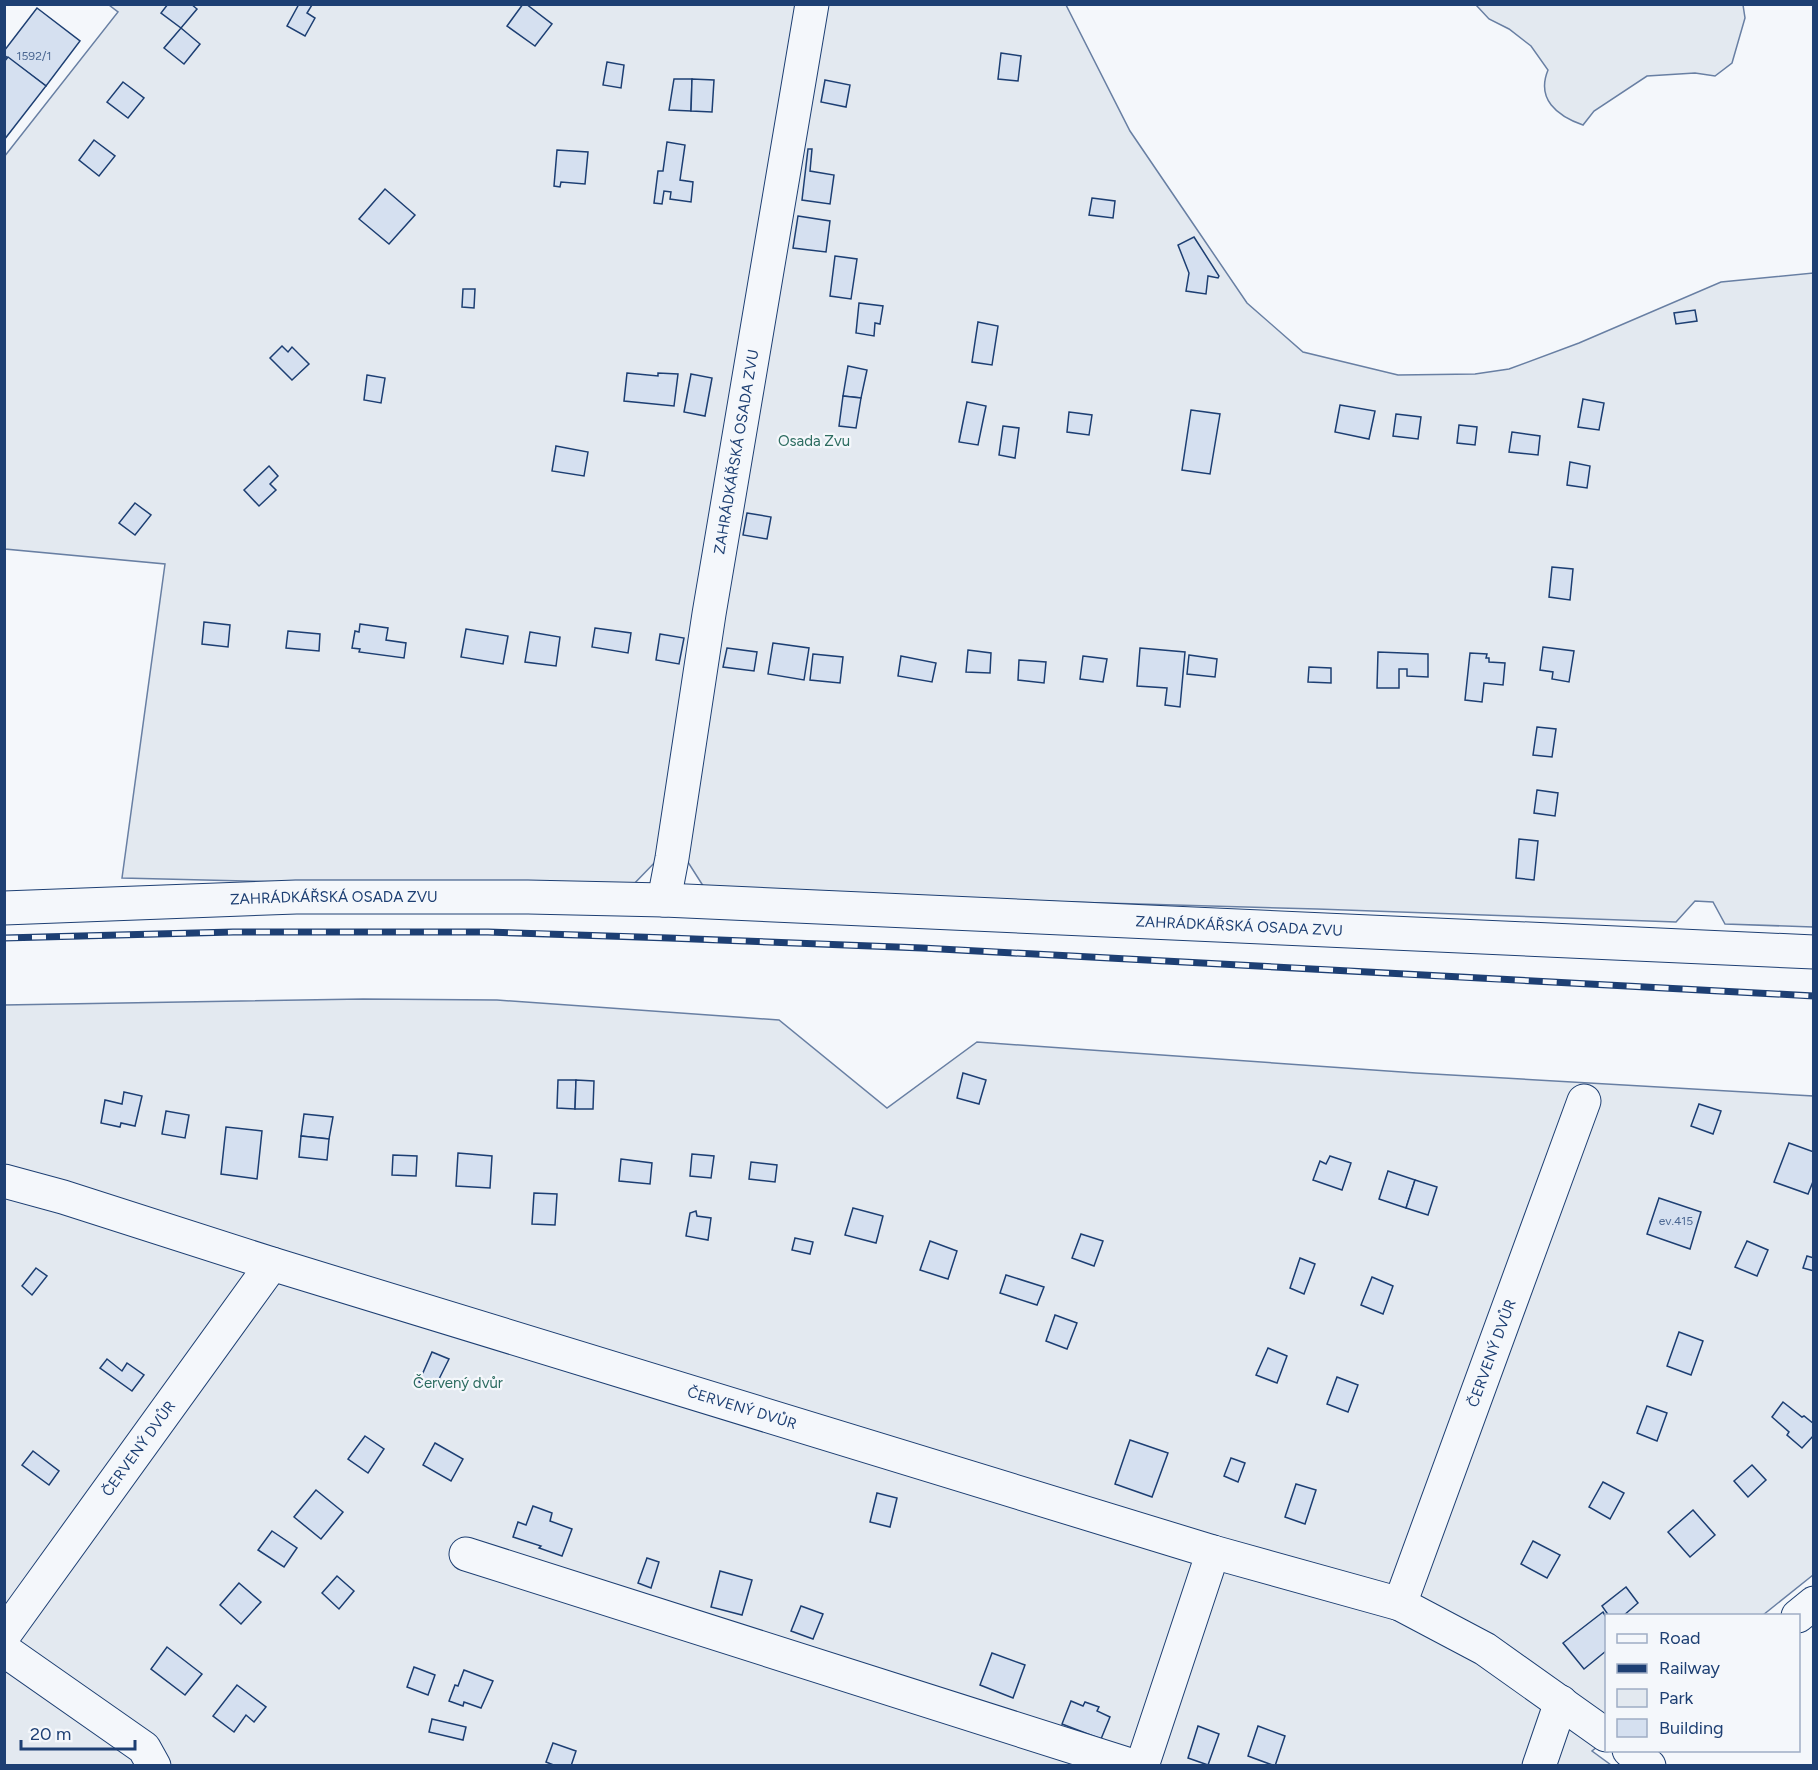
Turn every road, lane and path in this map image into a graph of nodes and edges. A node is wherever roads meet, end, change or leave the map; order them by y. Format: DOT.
graph roads {
  1 [pos="813,4"];
  2 [pos="664,900"];
  3 [pos="4,908"];
  4 [pos="1814,951"];
  5 [pos="1584,1101"];
  6 [pos="4,1181"];
  7 [pos="272,1264"];
  8 [pos="1213,1552"];
  9 [pos="466,1554"];
  10 [pos="1814,1603"];
  11 [pos="1400,1604"];
  12 [pos="1800,1614"];
  13 [pos="4,1635"];
  14 [pos="4,1650"];
  15 [pos="1561,1702"];
  16 [pos="1605,1734"];
  17 [pos="1630,1752"];
  18 [pos="154,1766"];
  19 [pos="1133,1766"];
  20 [pos="1142,1766"];
  21 [pos="1539,1766"];
  22 [pos="1649,1766"];
  1 -- 2 [label="street, ZAHRÁDKÁŘSKÁ OSADA ZVU"];
  2 -- 3 [label="street, ZAHRÁDKÁŘSKÁ OSADA ZVU"];
  2 -- 4 [label="street, ZAHRÁDKÁŘSKÁ OSADA ZVU"];
  5 -- 11 [label="street, ČERVENÝ DVŮR"];
  6 -- 7 [label="street, ČERVENÝ DVŮR"];
  7 -- 8 [label="street, ČERVENÝ DVŮR"];
  7 -- 13 [label="street, ČERVENÝ DVŮR"];
  8 -- 11 [label="street, ČERVENÝ DVŮR"];
  8 -- 20 [label="street"];
  9 -- 19 [label="street"];
  10 -- 12 [label="street"];
  11 -- 15 [label="street, ČERVENÝ DVŮR"];
  14 -- 18 [label="street"];
  15 -- 16 [label="street, ČERVENÝ DVŮR"];
  15 -- 21 [label="street"];
  17 -- 22 [label="street"];
}
